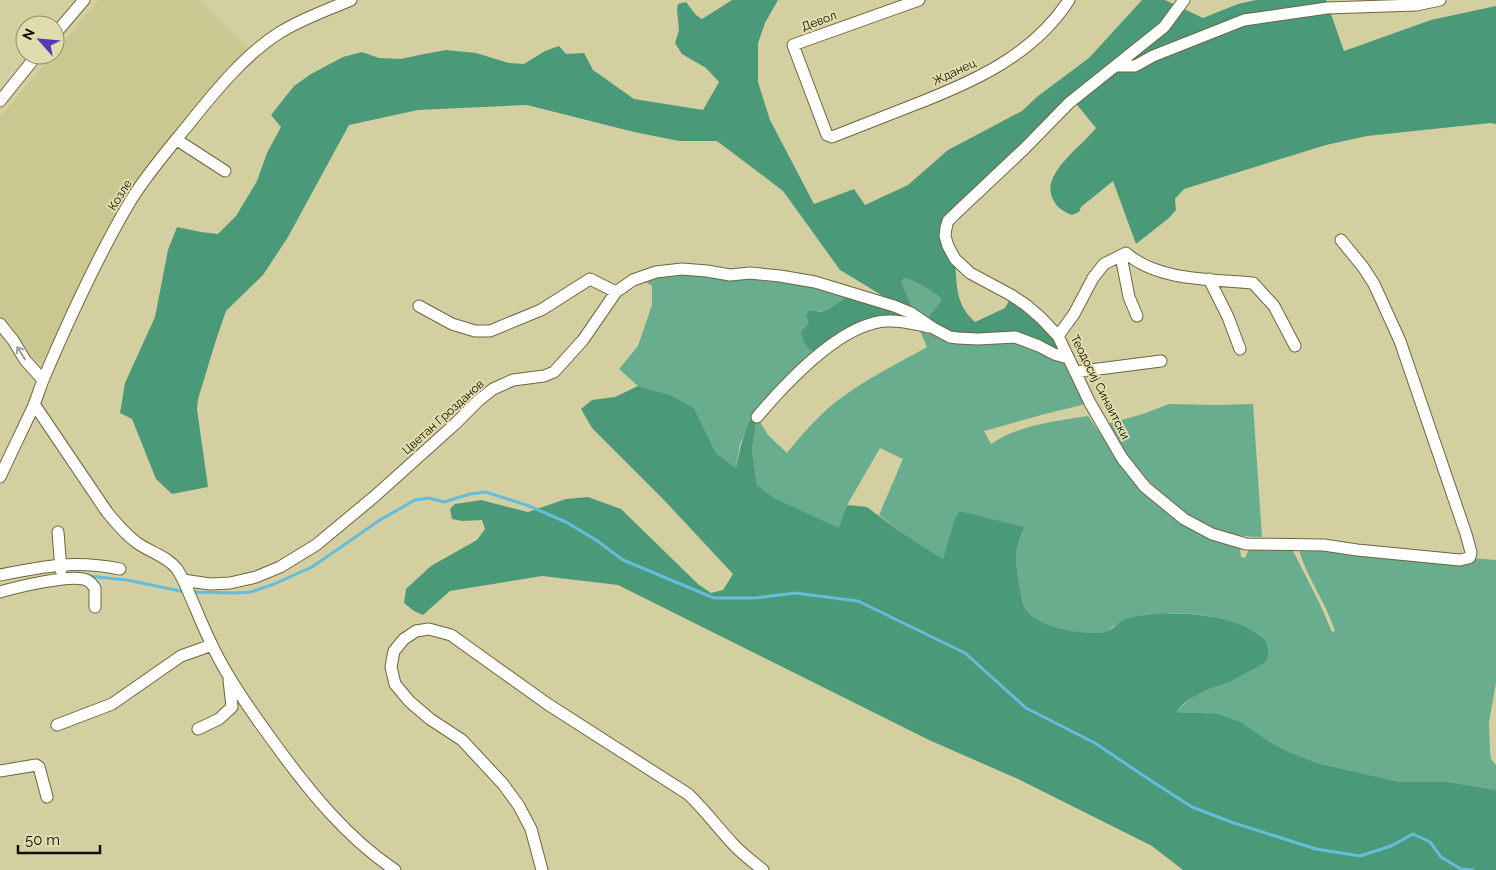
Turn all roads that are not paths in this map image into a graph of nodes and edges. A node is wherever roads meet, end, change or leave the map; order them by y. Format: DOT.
graph roads {
  1 [pos="351,0"];
  2 [pos="919,0"];
  3 [pos="1069,0"];
  4 [pos="1184,0"];
  5 [pos="1440,0"];
  6 [pos="80,1"];
  7 [pos="65,21"];
  8 [pos="29,65"];
  9 [pos="1116,66"];
  10 [pos="0,101"];
  11 [pos="830,136"];
  12 [pos="177,140"];
  13 [pos="225,171"];
  14 [pos="1341,240"];
  15 [pos="1121,256"];
  16 [pos="1209,279"];
  17 [pos="616,292"];
  18 [pos="419,306"];
  19 [pos="1137,316"];
  20 [pos="0,324"];
  21 [pos="933,328"];
  22 [pos="1058,336"];
  23 [pos="1295,346"];
  24 [pos="1240,349"];
  25 [pos="1068,358"];
  26 [pos="1161,361"];
  27 [pos="1075,372"];
  28 [pos="43,380"];
  29 [pos="34,404"];
  30 [pos="757,418"];
  31 [pos="0,477"];
  32 [pos="58,532"];
  33 [pos="61,564"];
  34 [pos="120,569"];
  35 [pos="0,575"];
  36 [pos="62,579"];
  37 [pos="183,580"];
  38 [pos="0,592"];
  39 [pos="95,607"];
  40 [pos="212,645"];
  41 [pos="228,675"];
  42 [pos="57,725"];
  43 [pos="198,729"];
  44 [pos="0,771"];
  45 [pos="47,797"];
  46 [pos="395,870"];
  47 [pos="542,870"];
  48 [pos="763,870"];
  1 -- 12 [label="street, Козле"];
  2 -- 11 [label="street, Девол"];
  3 -- 11 [label="street, Жданец"];
  4 -- 9 [label="street, Теодосиј Синаитски"];
  5 -- 9 [label="street"];
  6 -- 7 [label="street"];
  8 -- 10 [label="street"];
  9 -- 22 [label="street, Теодосиј Синаитски"];
  12 -- 13 [label="street"];
  12 -- 28 [label="street, Козле"];
  14 -- 27 [label="street, Теодосиј Синаитски"];
  15 -- 16 [label="street"];
  15 -- 19 [label="street"];
  15 -- 22 [label="street"];
  16 -- 23 [label="street"];
  16 -- 24 [label="street"];
  17 -- 18 [label="street"];
  17 -- 21 [label="street"];
  17 -- 37 [label="street, Цветан Грозданов"];
  28 -- 20 [label="street, one-way"];
  21 -- 25 [label="street"];
  21 -- 30 [label="street"];
  22 -- 25 [label="street, Теодосиј Синаитски"];
  25 -- 27 [label="street, Теодосиј Синаитски"];
  26 -- 27 [label="street"];
  28 -- 29 [label="street, Козле"];
  29 -- 31 [label="street, Козле"];
  29 -- 37 [label="street"];
  32 -- 33 [label="street"];
  33 -- 34 [label="street"];
  33 -- 35 [label="street"];
  33 -- 36 [label="street"];
  36 -- 38 [label="street"];
  36 -- 39 [label="street"];
  37 -- 40 [label="street"];
  40 -- 41 [label="street"];
  40 -- 42 [label="street"];
  41 -- 43 [label="street"];
  41 -- 46 [label="street"];
  44 -- 45 [label="street"];
  47 -- 48 [label="street"];
}
